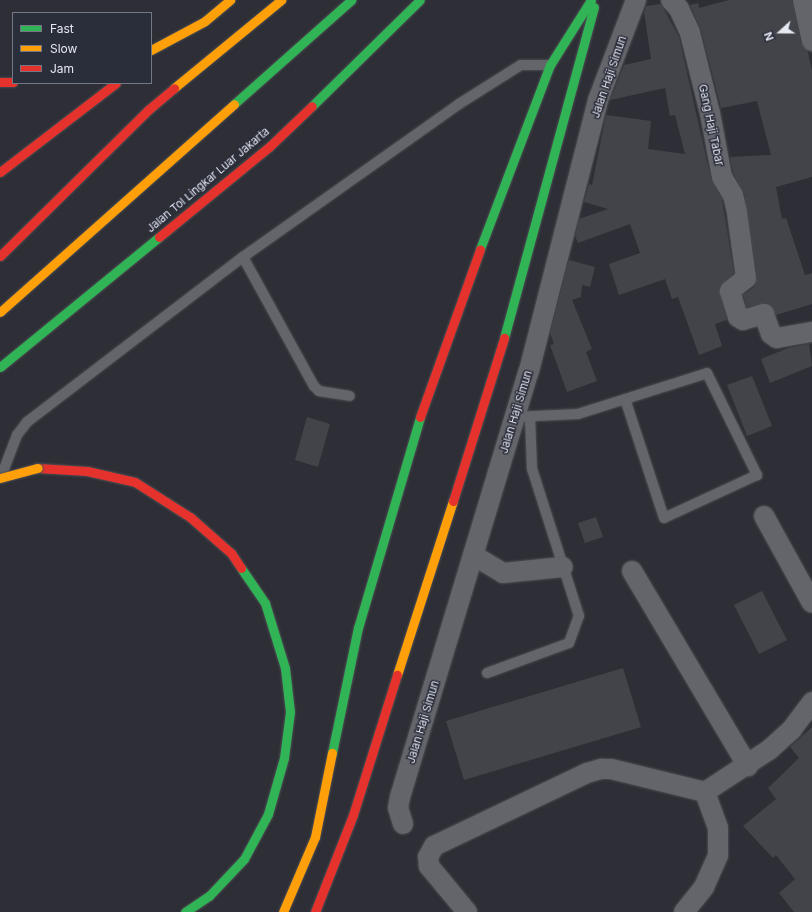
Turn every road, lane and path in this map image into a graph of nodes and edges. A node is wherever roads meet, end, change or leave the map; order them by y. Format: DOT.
graph roads {
  1 [pos="230,0"];
  2 [pos="282,0"];
  3 [pos="351,0"];
  4 [pos="420,0"];
  5 [pos="591,0"];
  6 [pos="596,0"];
  7 [pos="636,0"];
  8 [pos="671,0"];
  9 [pos="803,0"];
  10 [pos="179,36"];
  11 [pos="812,41"];
  12 [pos="152,50"];
  13 [pos="152,56"];
  14 [pos="550,65"];
  15 [pos="0,82"];
  16 [pos="12,82"];
  17 [pos="115,84"];
  18 [pos="0,172"];
  19 [pos="0,256"];
  20 [pos="243,257"];
  21 [pos="0,312"];
  22 [pos="811,336"];
  23 [pos="0,367"];
  24 [pos="350,396"];
  25 [pos="625,399"];
  26 [pos="522,417"];
  27 [pos="0,478"];
  28 [pos="0,481"];
  29 [pos="764,516"];
  30 [pos="473,555"];
  31 [pos="563,567"];
  32 [pos="632,571"];
  33 [pos="812,603"];
  34 [pos="487,673"];
  35 [pos="812,702"];
  36 [pos="748,766"];
  37 [pos="705,792"];
  38 [pos="403,824"];
  39 [pos="185,912"];
  40 [pos="283,912"];
  41 [pos="315,912"];
  42 [pos="467,912"];
  43 [pos="684,912"];
  1 -- 10 [label="highway"];
  2 -- 19 [label="highway"];
  3 -- 21 [label="highway"];
  4 -- 23 [label="highway, Jalan Tol Lingkar Luar Jakarta"];
  5 -- 14 [label="highway"];
  6 -- 41 [label="highway"];
  7 -- 26 [label="street, Jalan Haji Simun"];
  8 -- 22 [label="street, Gang Haji Tabar"];
  9 -- 11 [label="street"];
  10 -- 12 [label="highway"];
  10 -- 13 [label="highway"];
  14 -- 20 [label="lane"];
  14 -- 40 [label="highway"];
  15 -- 16 [label="highway"];
  17 -- 18 [label="highway"];
  20 -- 24 [label="lane"];
  20 -- 28 [label="lane"];
  25 -- 25 [label="lane"];
  25 -- 26 [label="lane"];
  26 -- 30 [label="street, Jalan Haji Simun"];
  26 -- 31 [label="lane"];
  27 -- 39 [label="highway, bridge"];
  29 -- 33 [label="street"];
  30 -- 31 [label="street"];
  30 -- 38 [label="street, Jalan Haji Simun"];
  31 -- 34 [label="lane"];
  32 -- 36 [label="street"];
  35 -- 36 [label="street"];
  36 -- 37 [label="street"];
  37 -- 42 [label="street"];
  37 -- 43 [label="street"];
}
